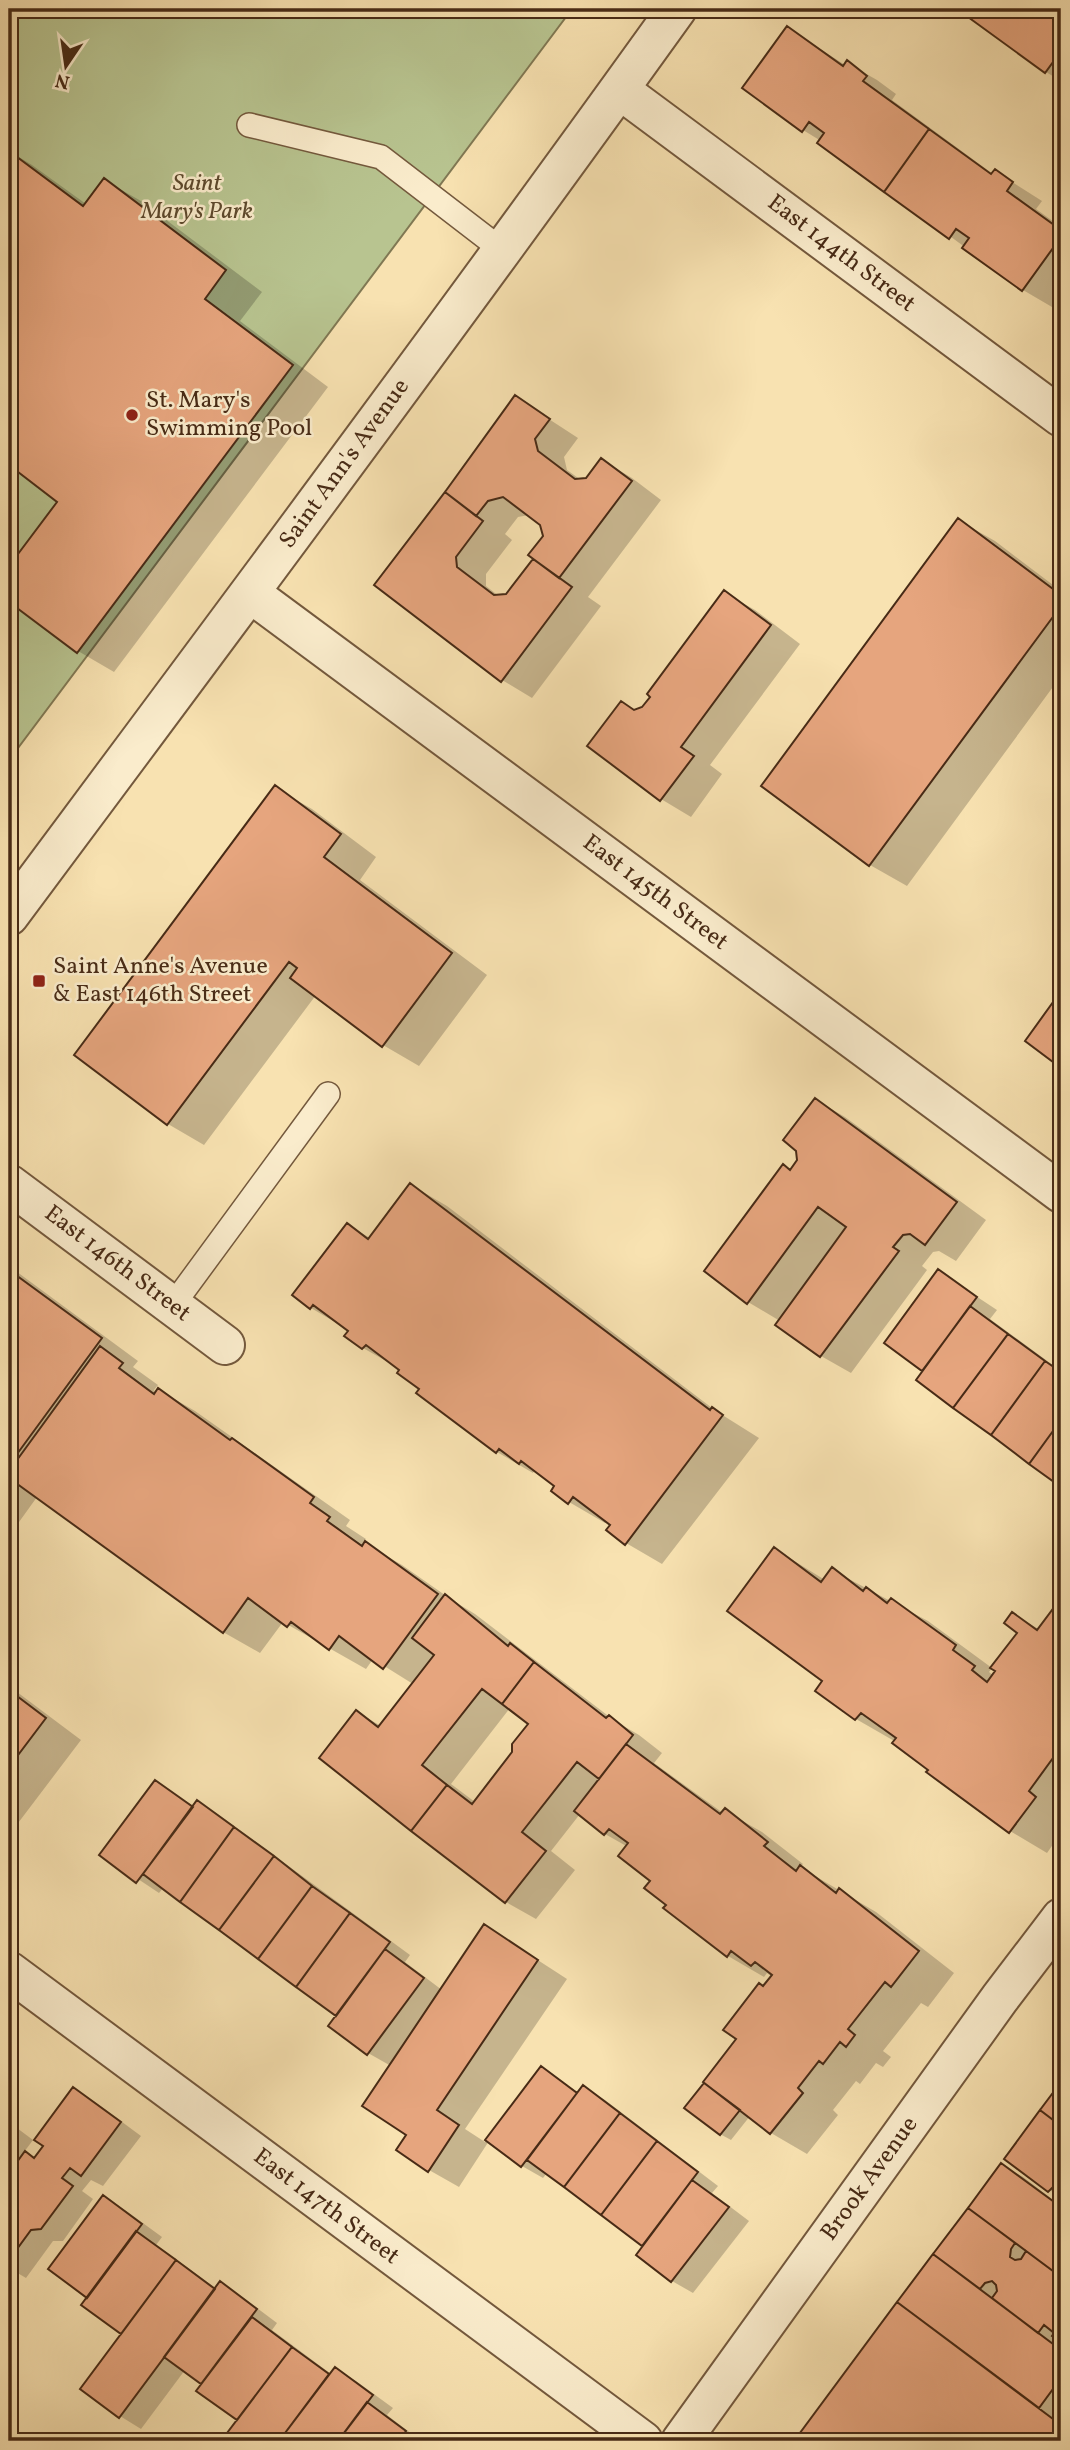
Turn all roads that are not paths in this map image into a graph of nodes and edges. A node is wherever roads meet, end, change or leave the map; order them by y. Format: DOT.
graph roads {
  1 [pos="677,9"];
  2 [pos="620,90"];
  3 [pos="249,125"];
  4 [pos="502,250"];
  5 [pos="1061,417"];
  6 [pos="250,593"];
  7 [pos="9,916"];
  8 [pos="328,1094"];
  9 [pos="9,1184"];
  10 [pos="1061,1193"];
  11 [pos="173,1305"];
  12 [pos="225,1345"];
  13 [pos="1061,1919"];
  14 [pos="1049,1959"];
  15 [pos="9,1971"];
  16 [pos="643,2441"];
  17 [pos="681,2441"];
  1 -- 2 [label="street, Saint Ann's Avenue"];
  2 -- 4 [label="street, Saint Ann's Avenue"];
  2 -- 5 [label="street, East 144th Street"];
  3 -- 4 [label="lane"];
  4 -- 6 [label="street, Saint Ann's Avenue"];
  6 -- 7 [label="street, Saint Ann's Avenue"];
  6 -- 10 [label="street, East 145th Street"];
  8 -- 11 [label="lane"];
  9 -- 11 [label="street, East 146th Street"];
  11 -- 12 [label="street, East 146th Street"];
  13 -- 14 [label="street, Brook Avenue"];
  14 -- 17 [label="street, Brook Avenue"];
  15 -- 16 [label="street, East 147th Street"];
}
